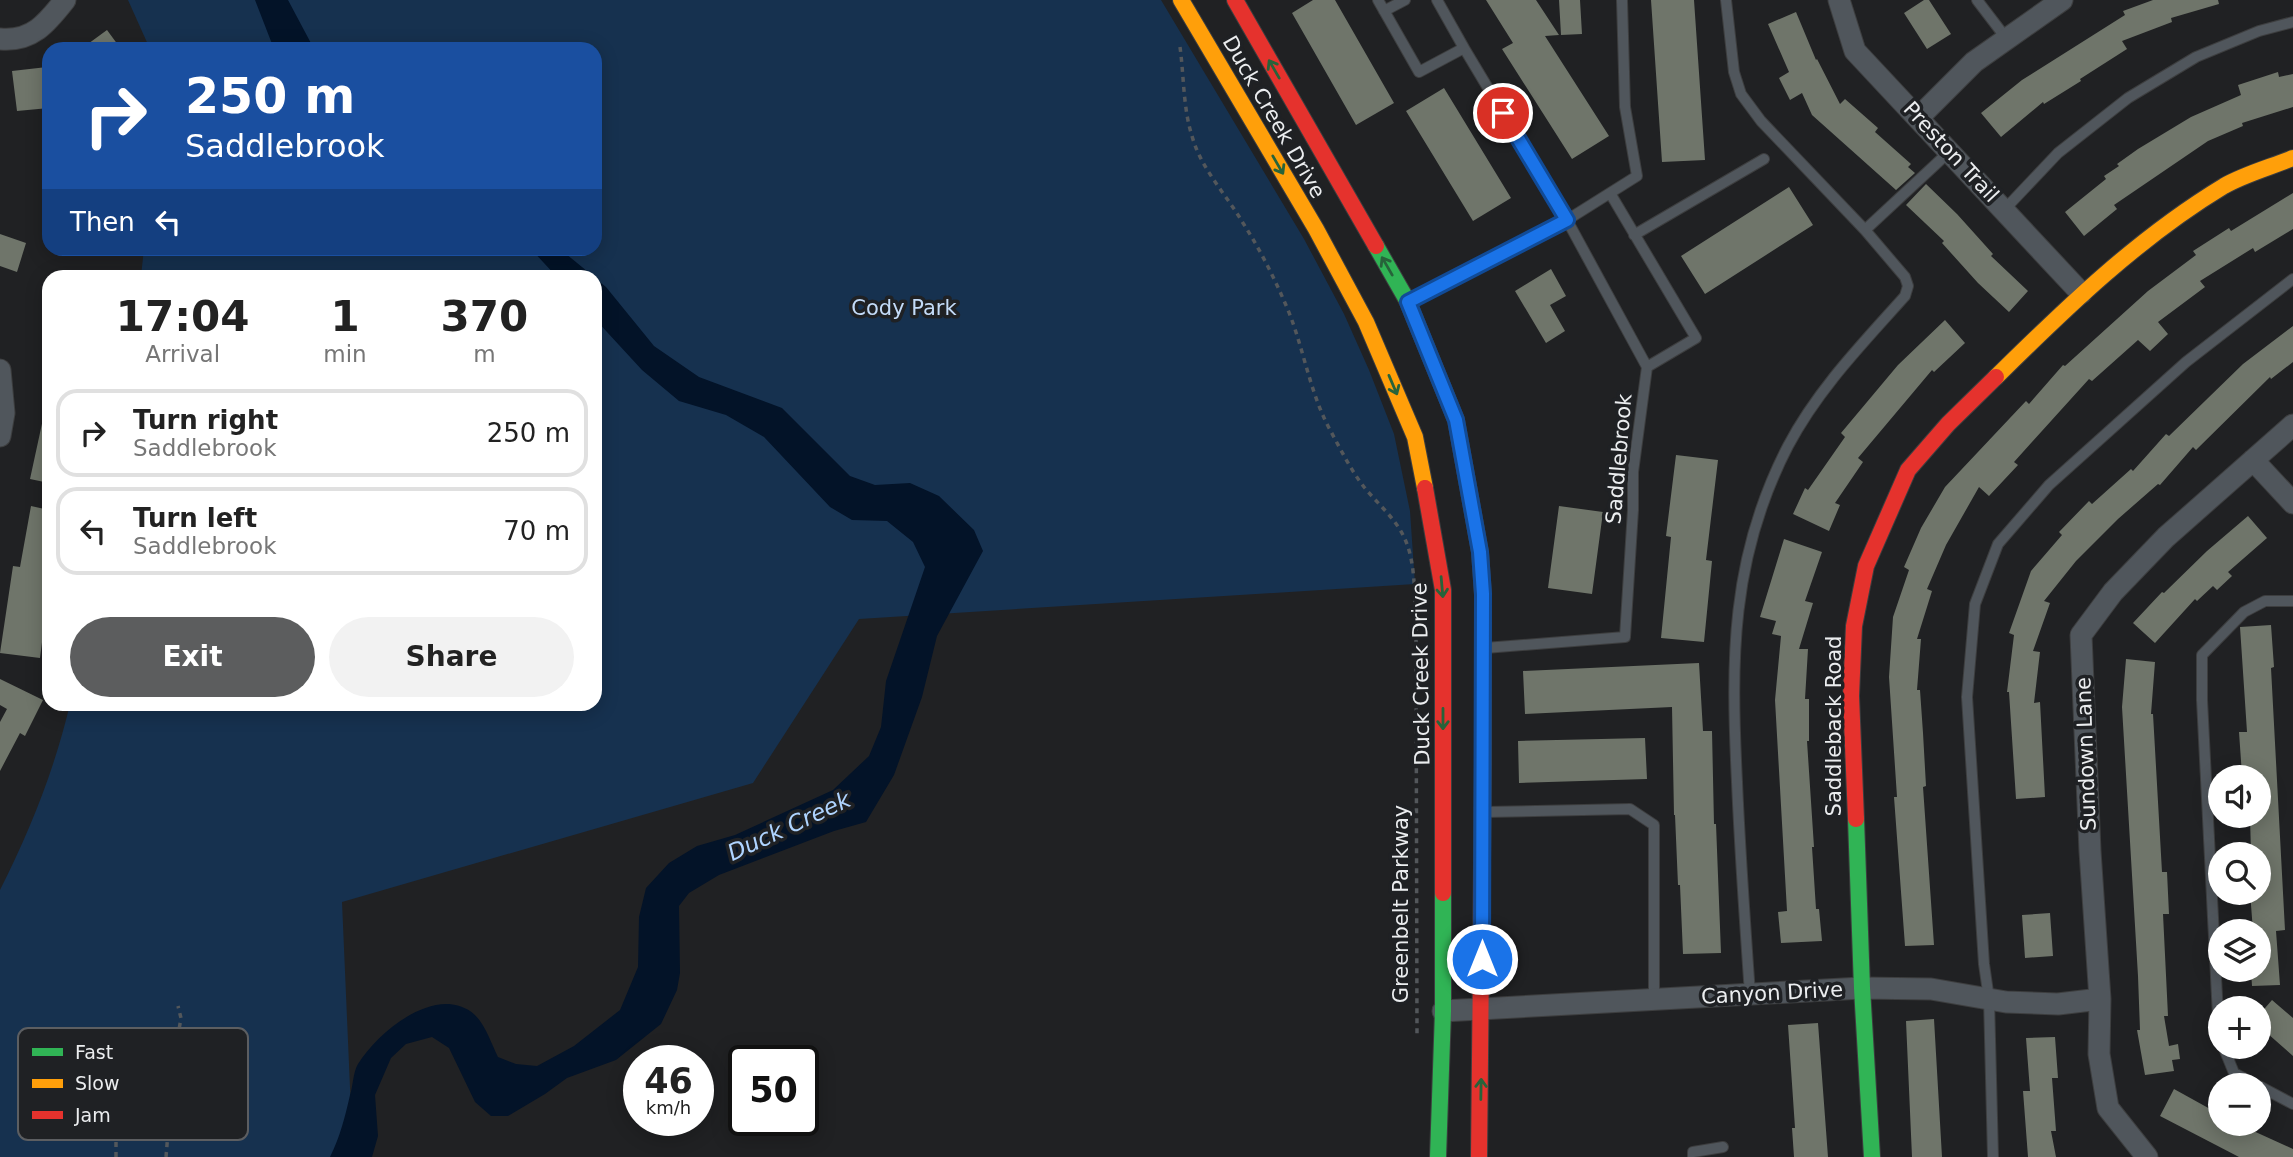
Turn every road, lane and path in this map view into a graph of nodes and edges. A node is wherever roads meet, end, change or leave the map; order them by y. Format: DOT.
graph roads {
  1 [pos="65,0"];
  2 [pos="1181,0"];
  3 [pos="1235,0"];
  4 [pos="1378,0"];
  5 [pos="1405,0"];
  6 [pos="1437,0"];
  7 [pos="1622,0"];
  8 [pos="1726,0"];
  9 [pos="1839,0"];
  10 [pos="1977,0"];
  11 [pos="2062,0"];
  12 [pos="1384,11"];
  13 [pos="2293,22"];
  14 [pos="2006,38"];
  15 [pos="0,39"];
  16 [pos="1179,42"];
  17 [pos="1464,48"];
  18 [pos="1919,117"];
  19 [pos="1950,150"];
  20 [pos="2293,158"];
  21 [pos="1764,159"];
  22 [pos="1610,193"];
  23 [pos="2005,209"];
  24 [pos="1567,220"];
  25 [pos="1865,230"];
  26 [pos="1634,235"];
  27 [pos="2293,279"];
  28 [pos="2081,293"];
  29 [pos="1402,304"];
  30 [pos="1647,367"];
  31 [pos="0,370"];
  32 [pos="2293,425"];
  33 [pos="0,436"];
  34 [pos="2253,460"];
  35 [pos="2293,503"];
  36 [pos="2293,601"];
  37 [pos="1463,649"];
  38 [pos="1483,812"];
  39 [pos="1861,988"];
  40 [pos="1750,994"];
  41 [pos="2218,996"];
  42 [pos="1654,999"];
  43 [pos="1989,999"];
  44 [pos="2100,999"];
  45 [pos="178,1006"];
  46 [pos="1482,1008"];
  47 [pos="1443,1011"];
  48 [pos="179,1028"];
  49 [pos="1417,1047"];
  50 [pos="2271,1093"];
  51 [pos="2293,1104"];
  52 [pos="1723,1147"];
  53 [pos="1438,1157"];
  54 [pos="1479,1157"];
  55 [pos="1693,1157"];
  56 [pos="1872,1157"];
  57 [pos="1993,1157"];
  58 [pos="2147,1157"];
  1 -- 15 [label="street"];
  2 -- 37 [label="main road, Duck Creek Drive, one-way"];
  29 -- 3 [label="main road, Duck Creek Drive, one-way"];
  4 -- 12 [label="lane"];
  5 -- 12 [label="lane"];
  6 -- 17 [label="lane"];
  7 -- 22 [label="lane"];
  8 -- 25 [label="lane"];
  9 -- 18 [label="street, Preston Trail"];
  10 -- 14 [label="lane"];
  11 -- 14 [label="street"];
  12 -- 17 [label="lane"];
  13 -- 23 [label="lane"];
  14 -- 18 [label="street"];
  16 -- 49 [label="path, Greenbelt Parkway"];
  17 -- 24 [label="lane"];
  18 -- 19 [label="street, Preston Trail"];
  19 -- 23 [label="street, Preston Trail"];
  19 -- 25 [label="lane"];
  20 -- 28 [label="main road, Saddleback Road"];
  21 -- 26 [label="lane"];
  22 -- 24 [label="lane"];
  22 -- 26 [label="lane, Saddlebrook"];
  23 -- 28 [label="street, Preston Trail"];
  24 -- 29 [label="lane"];
  24 -- 30 [label="lane"];
  25 -- 40 [label="lane"];
  26 -- 30 [label="lane, Saddlebrook"];
  27 -- 43 [label="lane"];
  28 -- 39 [label="main road, Saddleback Road"];
  29 -- 37 [label="main road, Duck Creek Drive"];
  30 -- 37 [label="lane, Saddlebrook"];
  31 -- 33 [label="street"];
  32 -- 34 [label="street, Sundown Lane"];
  34 -- 35 [label="street"];
  34 -- 44 [label="street, Sundown Lane"];
  36 -- 41 [label="lane"];
  37 -- 38 [label="main road, Duck Creek Drive"];
  37 -- 47 [label="main road, Duck Creek Drive, one-way"];
  38 -- 42 [label="lane"];
  38 -- 46 [label="main road, Duck Creek Drive"];
  39 -- 40 [label="street, Canyon Drive"];
  39 -- 43 [label="street, Canyon Drive"];
  39 -- 56 [label="main road, Saddleback Road"];
  40 -- 42 [label="street, Canyon Drive"];
  42 -- 46 [label="street, Canyon Drive"];
  43 -- 44 [label="street, Canyon Drive"];
  43 -- 57 [label="lane"];
  44 -- 58 [label="street, Sundown Lane"];
  45 -- 48 [label="path"];
  46 -- 47 [label="street, Canyon Drive"];
  54 -- 46 [label="main road, Duck Creek Drive, one-way"];
  47 -- 53 [label="main road, Duck Creek Drive"];
  50 -- 51 [label="lane"];
  52 -- 55 [label="lane"];
}
